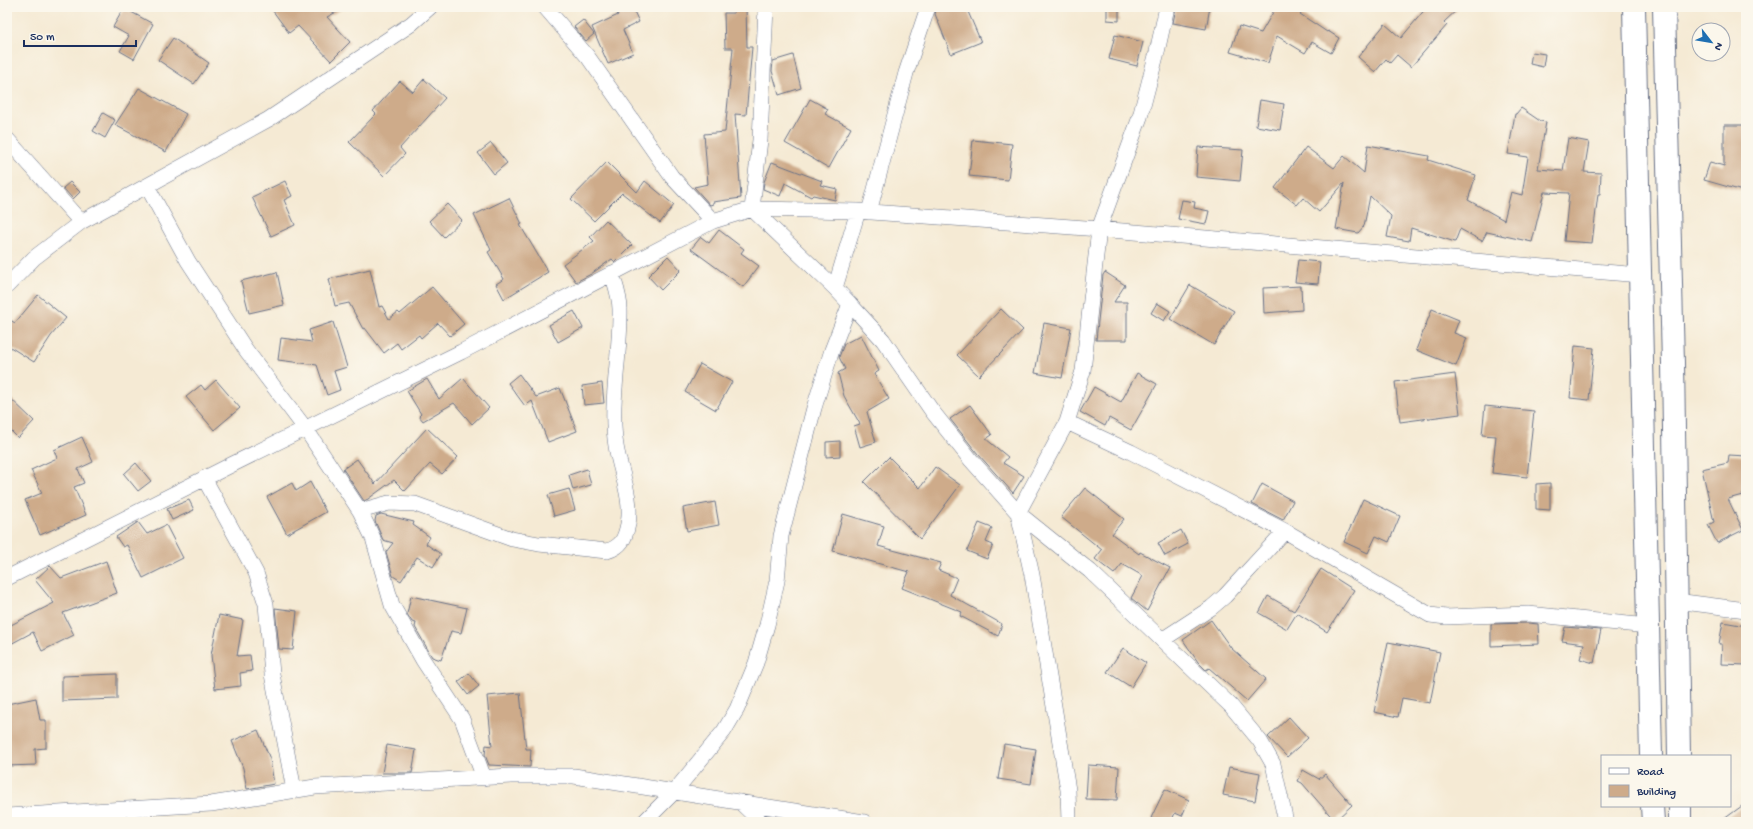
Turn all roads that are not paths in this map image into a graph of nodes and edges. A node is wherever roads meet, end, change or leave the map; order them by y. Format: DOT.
graph roads {
  1 [pos="430,7"];
  2 [pos="545,7"];
  3 [pos="766,7"];
  4 [pos="928,7"];
  5 [pos="1167,7"];
  6 [pos="1634,7"];
  7 [pos="1664,7"];
  8 [pos="7,139"];
  9 [pos="147,186"];
  10 [pos="752,209"];
  11 [pos="864,212"];
  12 [pos="713,221"];
  13 [pos="81,222"];
  14 [pos="1099,230"];
  15 [pos="612,273"];
  16 [pos="1640,275"];
  17 [pos="7,286"];
  18 [pos="835,288"];
  19 [pos="850,304"];
  20 [pos="1067,422"];
  21 [pos="305,428"];
  22 [pos="204,478"];
  23 [pos="360,511"];
  24 [pos="1018,513"];
  25 [pos="1286,531"];
  26 [pos="7,578"];
  27 [pos="1676,601"];
  28 [pos="1746,610"];
  29 [pos="1648,626"];
  30 [pos="1162,640"];
  31 [pos="1651,755"];
  32 [pos="1679,755"];
  33 [pos="484,778"];
  34 [pos="294,790"];
  35 [pos="674,792"];
  36 [pos="740,802"];
  37 [pos="1652,807"];
  38 [pos="1680,807"];
  39 [pos="7,816"];
  40 [pos="644,822"];
  41 [pos="761,822"];
  42 [pos="864,822"];
  43 [pos="1069,822"];
  44 [pos="1286,822"];
  45 [pos="1653,822"];
  46 [pos="1680,822"];
  1 -- 9 [label="street"];
  2 -- 12 [label="street"];
  3 -- 10 [label="street"];
  4 -- 11 [label="street"];
  5 -- 14 [label="street"];
  6 -- 16 [label="highway"];
  7 -- 27 [label="highway"];
  8 -- 13 [label="street"];
  9 -- 13 [label="street"];
  9 -- 21 [label="street"];
  10 -- 11 [label="street"];
  10 -- 12 [label="street"];
  10 -- 18 [label="street"];
  11 -- 14 [label="street"];
  11 -- 18 [label="street"];
  12 -- 15 [label="street"];
  13 -- 17 [label="street"];
  14 -- 16 [label="street"];
  14 -- 20 [label="street"];
  15 -- 21 [label="street"];
  15 -- 23 [label="street"];
  16 -- 29 [label="highway"];
  18 -- 19 [label="street"];
  19 -- 24 [label="street"];
  19 -- 35 [label="street"];
  20 -- 24 [label="street"];
  20 -- 25 [label="street"];
  21 -- 22 [label="street"];
  21 -- 23 [label="street"];
  22 -- 26 [label="street"];
  22 -- 34 [label="street"];
  23 -- 33 [label="street"];
  24 -- 30 [label="street"];
  24 -- 43 [label="street"];
  25 -- 29 [label="street"];
  25 -- 30 [label="street"];
  27 -- 28 [label="street"];
  27 -- 32 [label="highway"];
  29 -- 31 [label="highway"];
  30 -- 44 [label="street"];
  33 -- 34 [label="street"];
  33 -- 35 [label="street"];
  34 -- 39 [label="street"];
  35 -- 36 [label="street"];
  35 -- 40 [label="street"];
  36 -- 41 [label="street"];
  36 -- 42 [label="street"];
  37 -- 45 [label="highway"];
  38 -- 46 [label="highway"];
}
